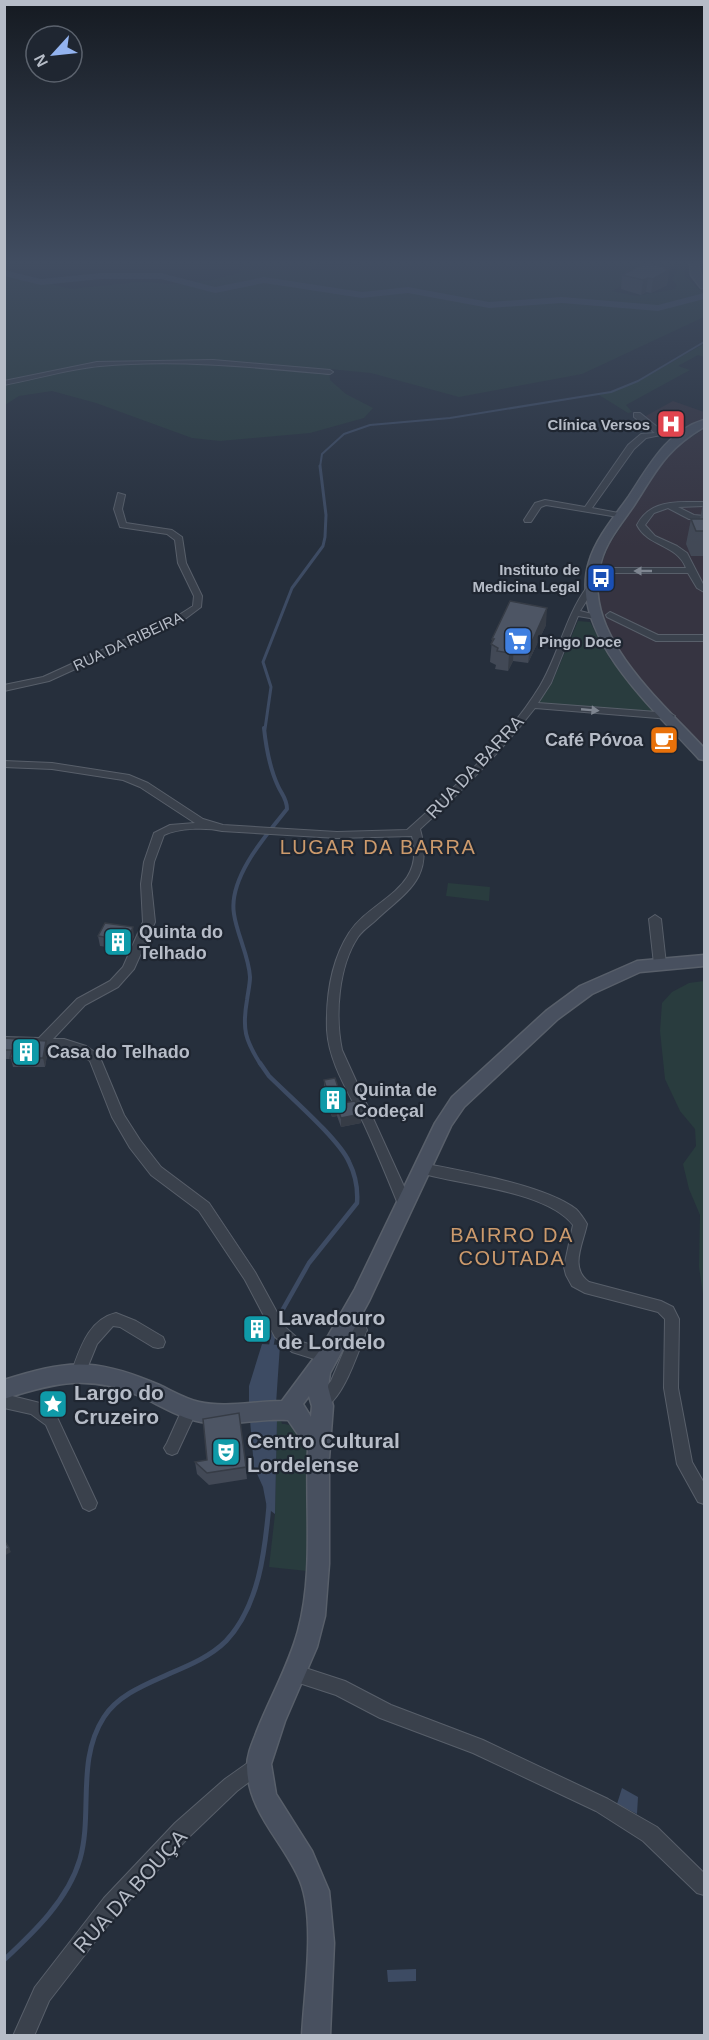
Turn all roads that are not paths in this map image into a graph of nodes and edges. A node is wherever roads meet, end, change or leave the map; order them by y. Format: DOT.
graph roads {
  1 [pos="330,372"];
  2 [pos="4,383"];
  3 [pos="637,415"];
  4 [pos="705,423"];
  5 [pos="662,434"];
  6 [pos="673,442"];
  7 [pos="121,495"];
  8 [pos="705,504"];
  9 [pos="669,506"];
  10 [pos="587,510"];
  11 [pos="621,516"];
  12 [pos="705,518"];
  13 [pos="528,520"];
  14 [pos="693,570"];
  15 [pos="593,571"];
  16 [pos="590,589"];
  17 [pos="705,590"];
  18 [pos="576,611"];
  19 [pos="595,613"];
  20 [pos="610,615"];
  21 [pos="705,638"];
  22 [pos="4,688"];
  23 [pos="532,705"];
  24 [pos="670,717"];
  25 [pos="705,756"];
  26 [pos="4,764"];
  27 [pos="214,826"];
  28 [pos="415,829"];
  29 [pos="655,919"];
  30 [pos="705,961"];
  31 [pos="660,964"];
  32 [pos="4,1041"];
  33 [pos="44,1041"];
  34 [pos="422,1168"];
  35 [pos="405,1204"];
  36 [pos="360,1330"];
  37 [pos="158,1342"];
  38 [pos="327,1356"];
  39 [pos="79,1371"];
  40 [pos="4,1390"];
  41 [pos="4,1401"];
  42 [pos="321,1403"];
  43 [pos="292,1407"];
  44 [pos="190,1408"];
  45 [pos="172,1448"];
  46 [pos="318,1450"];
  47 [pos="705,1497"];
  48 [pos="89,1503"];
  49 [pos="293,1673"];
  50 [pos="259,1764"];
  51 [pos="705,1886"];
  52 [pos="23,2036"];
  53 [pos="316,2036"];
  1 -- 2 [label="street"];
  3 -- 5 [label="street"];
  4 -- 6 [label="main road"];
  5 -- 6 [label="street"];
  5 -- 10 [label="street"];
  6 -- 11 [label="main road"];
  7 -- 22 [label="street, RUA DA RIBEIRA"];
  8 -- 9 [label="street"];
  9 -- 12 [label="street"];
  9 -- 14 [label="street"];
  10 -- 11 [label="street"];
  10 -- 13 [label="street"];
  11 -- 15 [label="main road"];
  14 -- 15 [label="street, one-way"];
  14 -- 17 [label="street"];
  15 -- 16 [label="main road"];
  16 -- 18 [label="street, RUA DA BARRA"];
  16 -- 19 [label="main road"];
  18 -- 19 [label="street"];
  18 -- 23 [label="street, RUA DA BARRA"];
  19 -- 24 [label="main road"];
  20 -- 21 [label="street"];
  23 -- 24 [label="street, one-way"];
  23 -- 28 [label="street, RUA DA BARRA"];
  24 -- 25 [label="main road"];
  26 -- 27 [label="street"];
  27 -- 28 [label="street, RUA DA BARRA"];
  27 -- 33 [label="street"];
  28 -- 35 [label="street"];
  29 -- 31 [label="street"];
  30 -- 31 [label="main road"];
  31 -- 34 [label="main road"];
  32 -- 33 [label="street"];
  33 -- 38 [label="street"];
  34 -- 35 [label="main road"];
  34 -- 47 [label="street"];
  35 -- 38 [label="main road"];
  36 -- 42 [label="street"];
  37 -- 39 [label="street"];
  38 -- 42 [label="main road"];
  38 -- 43 [label="main road"];
  39 -- 40 [label="main road"];
  39 -- 44 [label="main road"];
  41 -- 48 [label="street"];
  42 -- 43 [label="main road"];
  42 -- 46 [label="main road"];
  43 -- 44 [label="main road"];
  43 -- 46 [label="main road"];
  44 -- 45 [label="street"];
  46 -- 49 [label="main road"];
  49 -- 50 [label="main road"];
  49 -- 51 [label="street"];
  50 -- 52 [label="street, RUA DA BOUÇA"];
  50 -- 53 [label="main road"];
}
